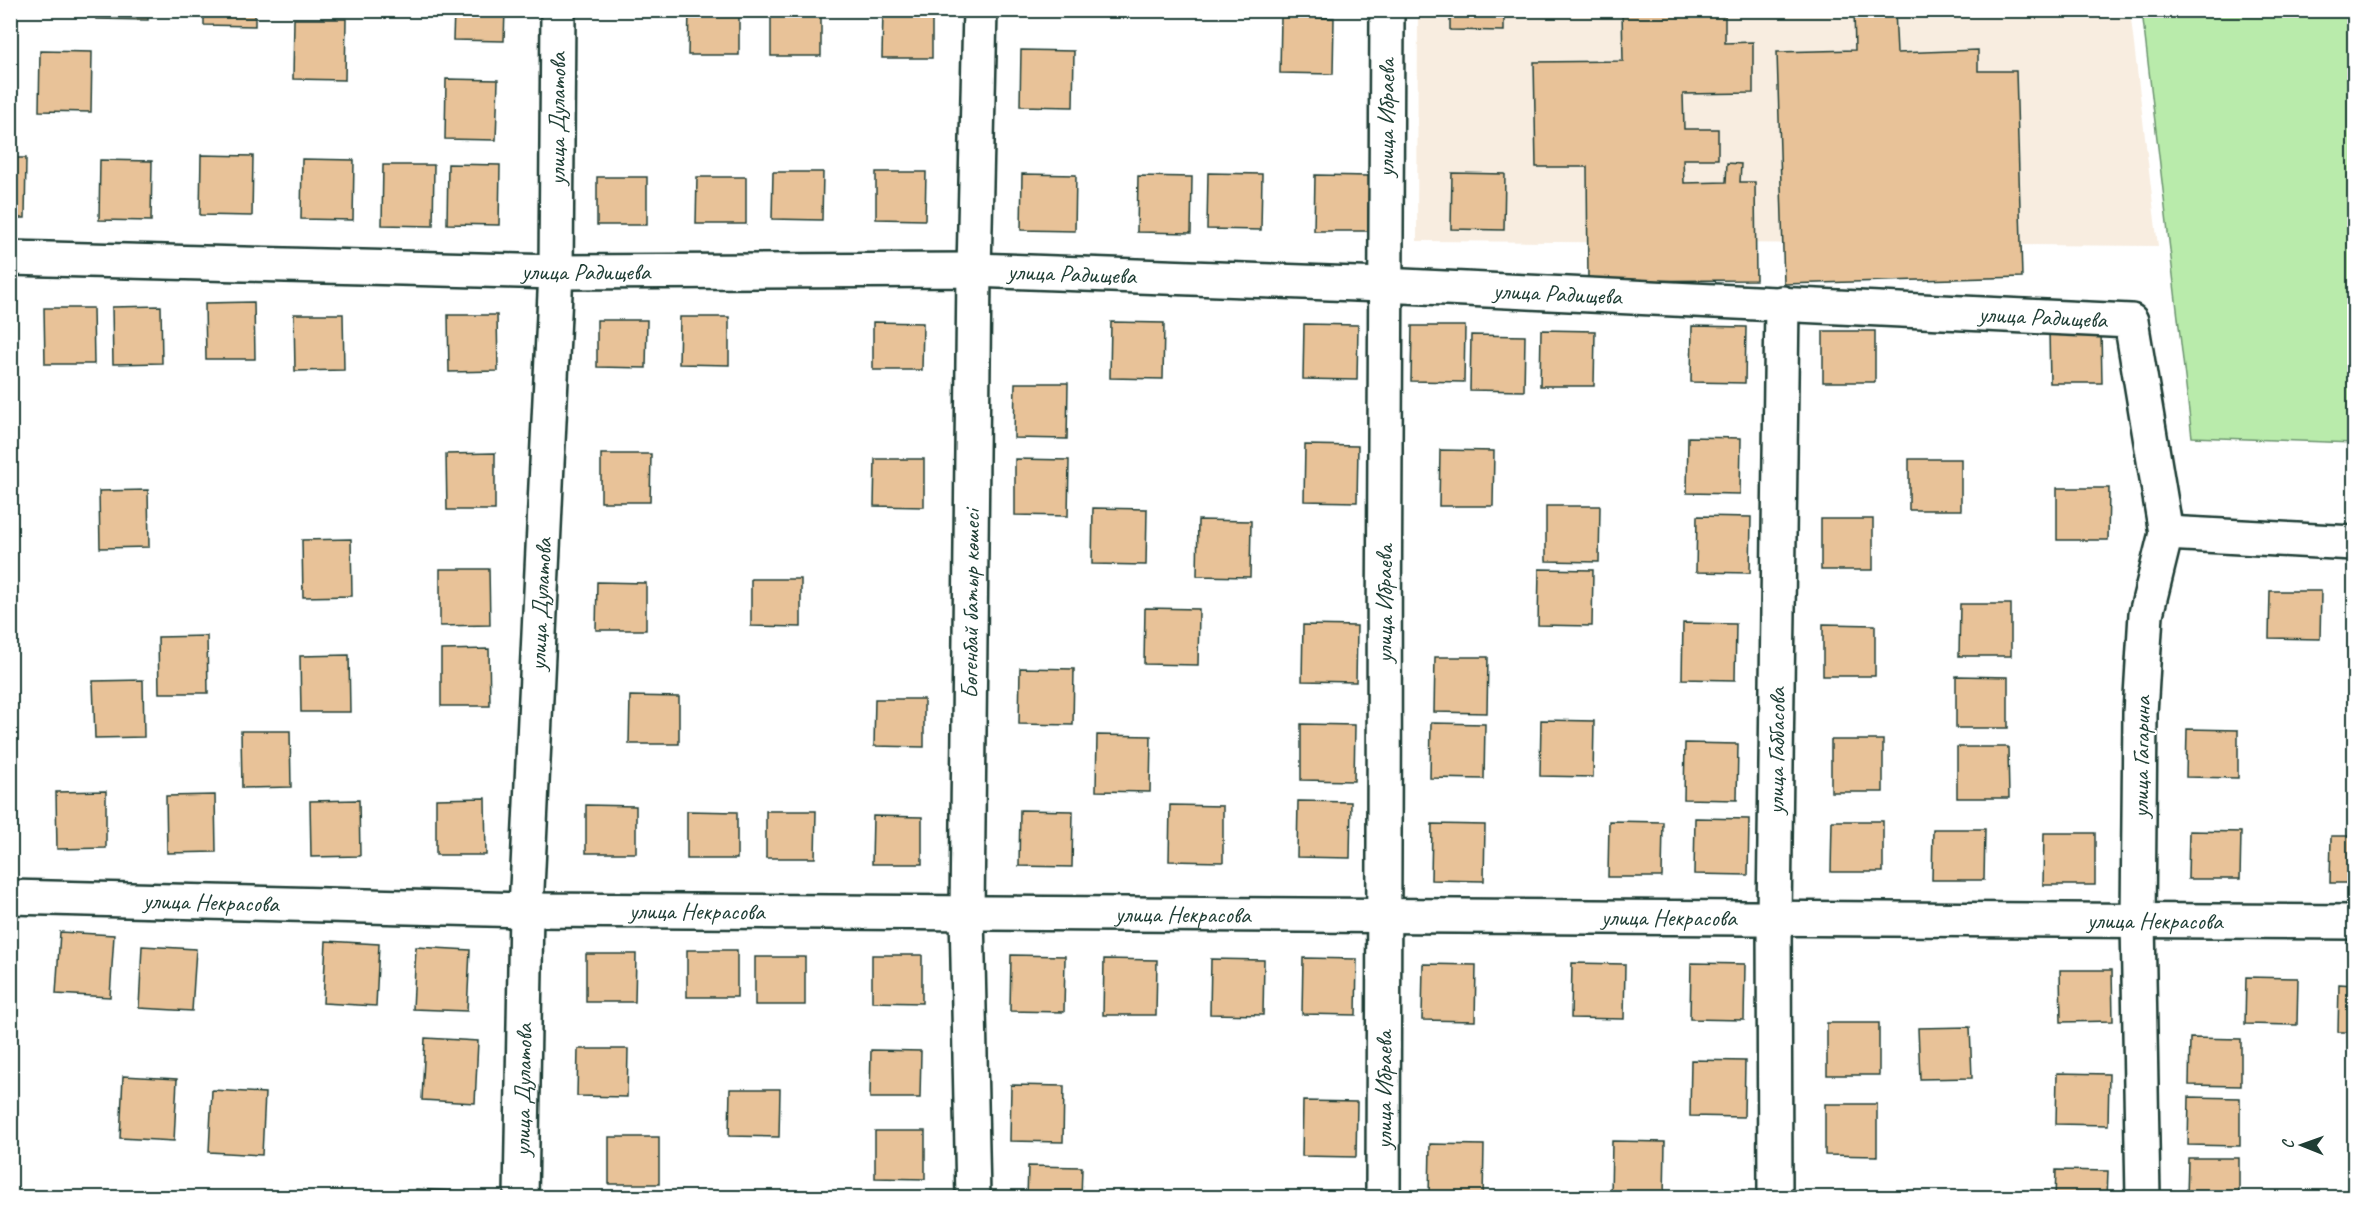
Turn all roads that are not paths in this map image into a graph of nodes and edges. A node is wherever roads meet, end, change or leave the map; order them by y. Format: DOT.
graph roads {
  1 [pos="558,10"];
  2 [pos="980,10"];
  3 [pos="1387,10"];
  4 [pos="10,258"];
  5 [pos="974,270"];
  6 [pos="556,272"];
  7 [pos="1383,285"];
  8 [pos="1782,303"];
  9 [pos="2131,321"];
  10 [pos="2166,533"];
  11 [pos="2355,543"];
  12 [pos="10,897"];
  13 [pos="526,910"];
  14 [pos="967,913"];
  15 [pos="1385,916"];
  16 [pos="1774,918"];
  17 [pos="2138,921"];
  18 [pos="2355,922"];
  19 [pos="521,1197"];
  20 [pos="973,1197"];
  21 [pos="1383,1197"];
  22 [pos="1775,1197"];
  23 [pos="2143,1197"];
  1 -- 6 [label="street, улица Дулатова"];
  2 -- 5 [label="street, Бөгенбай батыр көшесі"];
  3 -- 7 [label="street, улица Ибраева"];
  4 -- 6 [label="street, улица Радищева"];
  5 -- 6 [label="street, улица Радищева"];
  5 -- 7 [label="street, улица Радищева"];
  5 -- 14 [label="street, Бөгенбай батыр көшесі"];
  6 -- 13 [label="street, улица Дулатова"];
  7 -- 8 [label="street, улица Радищева"];
  7 -- 15 [label="street, улица Ибраева"];
  8 -- 9 [label="street, улица Радищева"];
  8 -- 16 [label="street, улица Габбасова"];
  9 -- 10 [label="street, улица Гагарина"];
  10 -- 11 [label="street"];
  10 -- 17 [label="street, улица Гагарина"];
  12 -- 13 [label="street, улица Некрасова"];
  13 -- 14 [label="street, улица Некрасова"];
  13 -- 19 [label="street, улица Дулатова"];
  14 -- 15 [label="street, улица Некрасова"];
  14 -- 20 [label="street, Бөгенбай батыр көшесі"];
  15 -- 16 [label="street, улица Некрасова"];
  15 -- 21 [label="street, улица Ибраева"];
  16 -- 17 [label="street, улица Некрасова"];
  16 -- 22 [label="street, улица Габбасова"];
  17 -- 18 [label="street, улица Некрасова"];
  17 -- 23 [label="street, улица Гагарина"];
}
